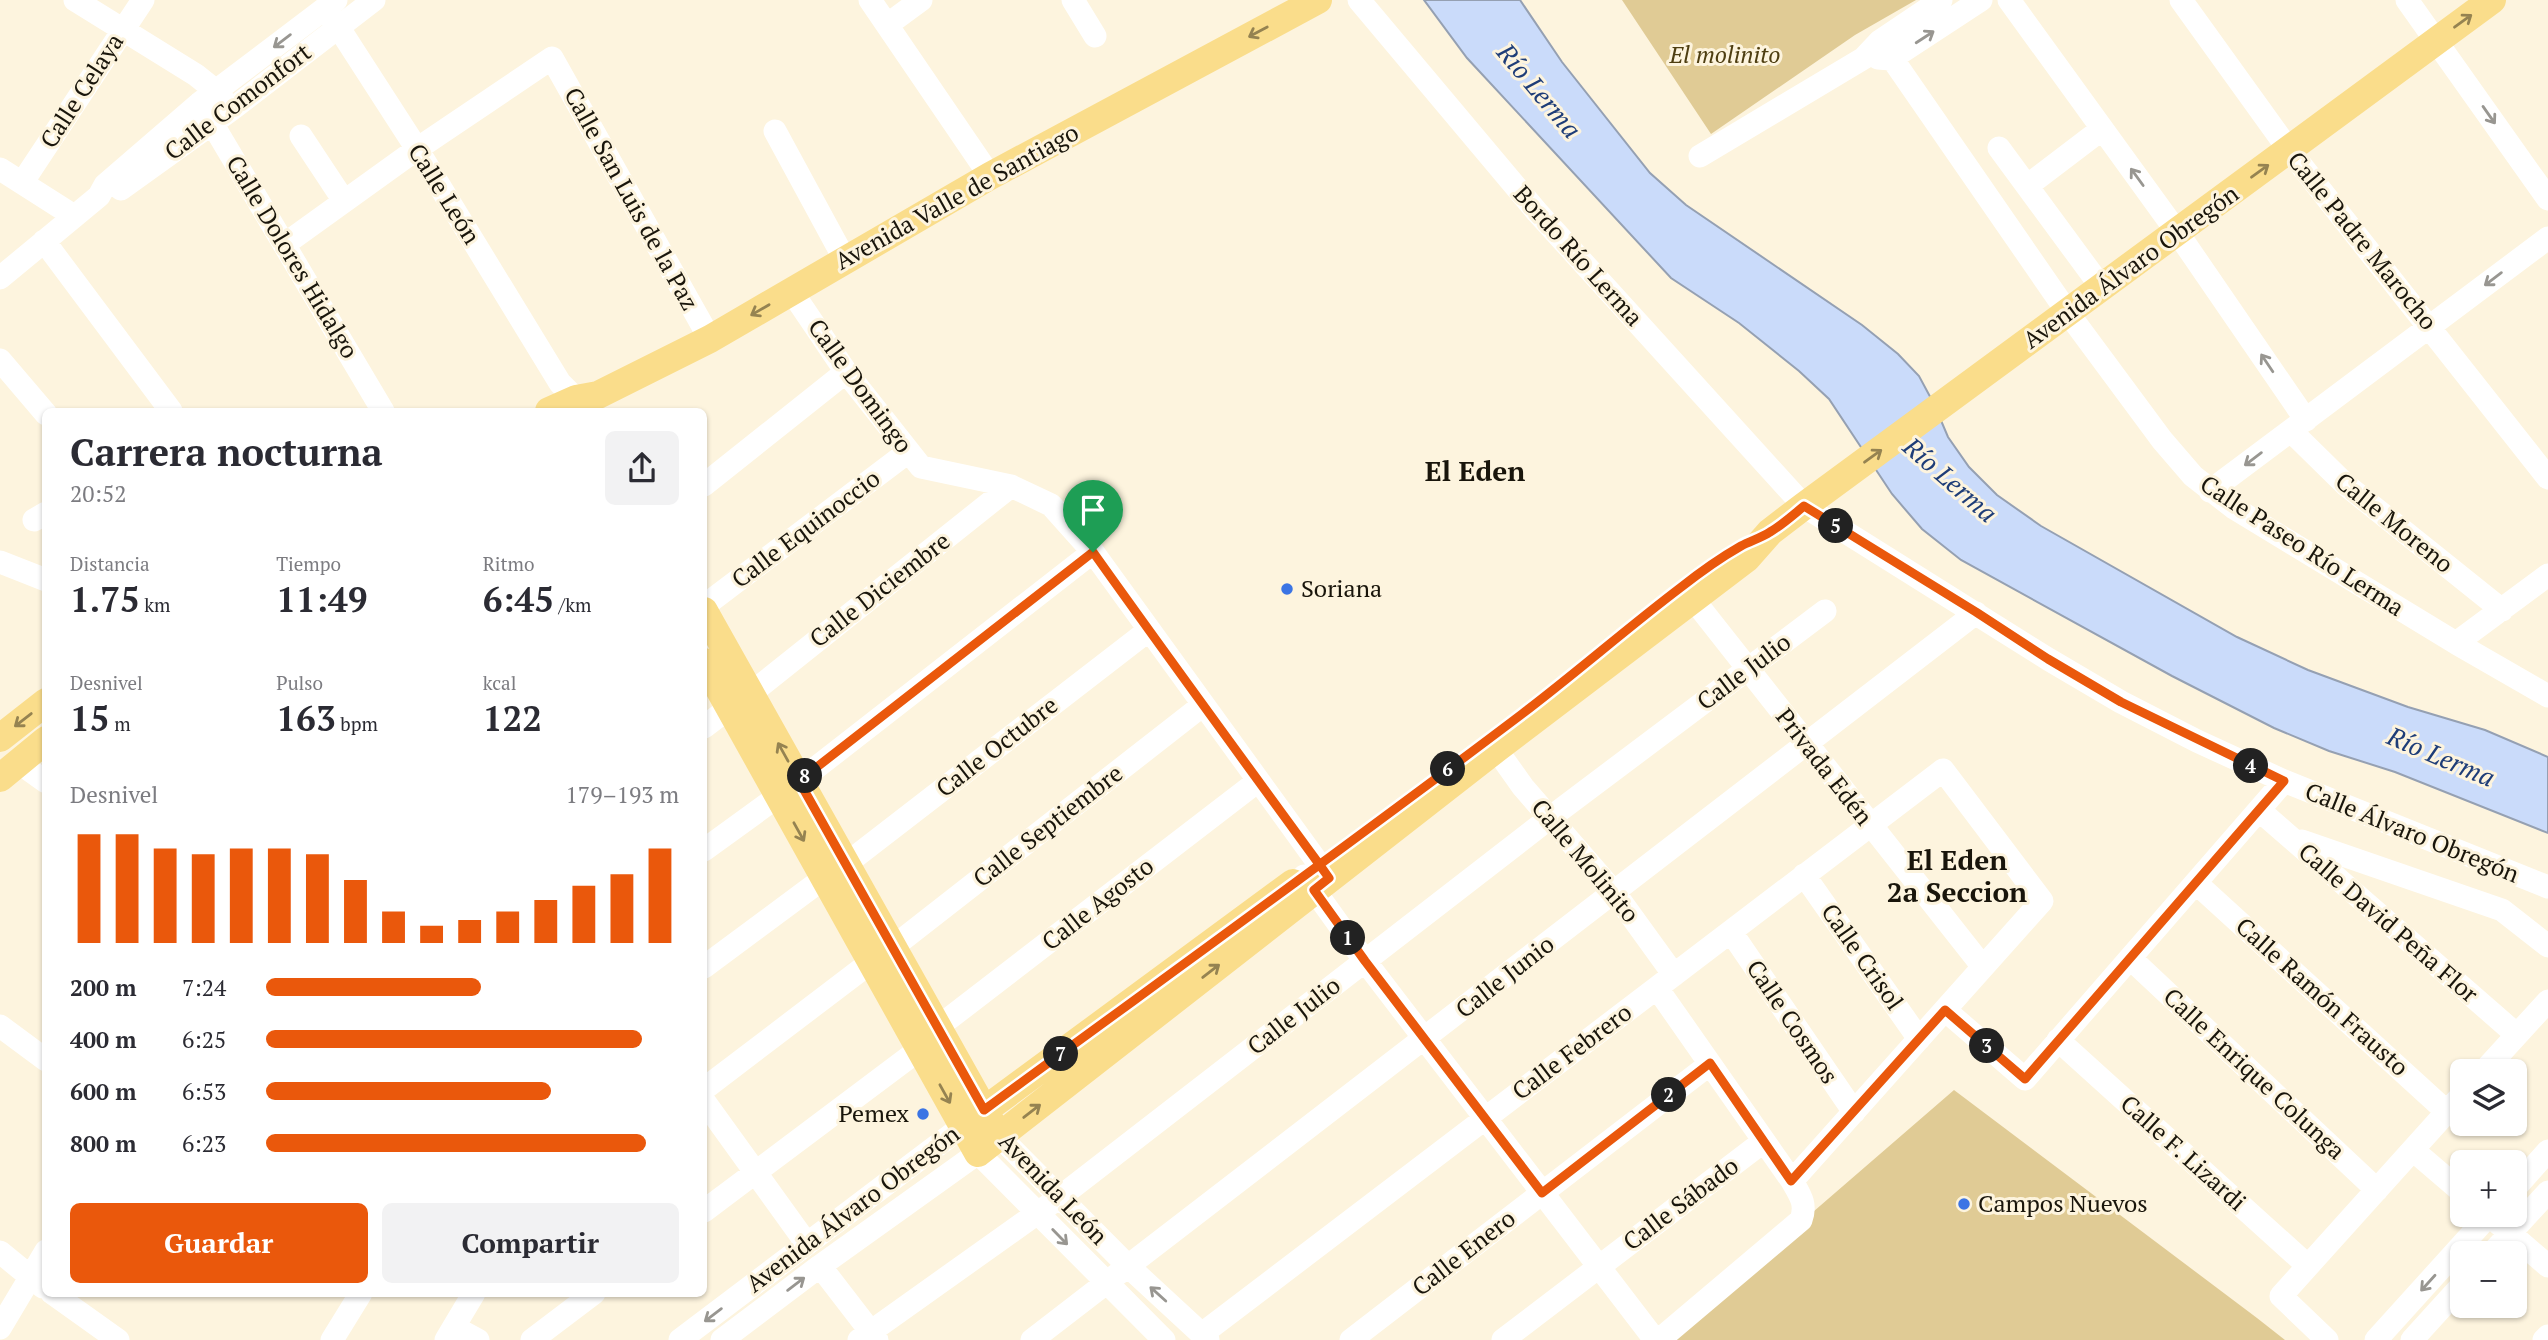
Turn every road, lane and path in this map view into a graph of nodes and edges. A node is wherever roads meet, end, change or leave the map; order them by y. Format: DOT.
graph roads {
  1 [pos="75,0"];
  2 [pos="143,0"];
  3 [pos="374,0"];
  4 [pos="870,0"];
  5 [pos="922,0"];
  6 [pos="1073,0"];
  7 [pos="1318,0"];
  8 [pos="1359,0"];
  9 [pos="1941,0"];
  10 [pos="1981,0"];
  11 [pos="2009,0"];
  12 [pos="2181,0"];
  13 [pos="2407,0"];
  14 [pos="2492,0"];
  15 [pos="333,12"];
  16 [pos="887,25"];
  17 [pos="123,30"];
  18 [pos="1095,36"];
  19 [pos="2437,40"];
  20 [pos="1886,50"];
  21 [pos="209,106"];
  22 [pos="2102,129"];
  23 [pos="775,131"];
  24 [pos="301,136"];
  25 [pos="1999,148"];
  26 [pos="417,149"];
  27 [pos="2289,150"];
  28 [pos="1700,156"];
  29 [pos="0,169"];
  30 [pos="990,176"];
  31 [pos="22,183"];
  32 [pos="2027,186"];
  33 [pos="2548,199"];
  34 [pos="344,201"];
  35 [pos="74,216"];
  36 [pos="2177,232"];
  37 [pos="2548,238"];
  38 [pos="44,241"];
  39 [pos="285,244"];
  40 [pos="845,260"];
  41 [pos="0,278"];
  42 [pos="2102,288"];
  43 [pos="792,292"];
  44 [pos="2068,313"];
  45 [pos="2430,326"];
  46 [pos="710,340"];
  47 [pos="0,360"];
  48 [pos="846,372"];
  49 [pos="574,404"];
  50 [pos="169,408"];
  51 [pos="381,408"];
  52 [pos="42,409"];
  53 [pos="2298,425"];
  54 [pos="908,452"];
  55 [pos="2548,478"];
  56 [pos="707,483"];
  57 [pos="1011,486"];
  58 [pos="2210,491"];
  59 [pos="1810,501"];
  60 [pos="1770,532"];
  61 [pos="1093,552"];
  62 [pos="0,562"];
  63 [pos="2548,575"];
  64 [pos="42,578"];
  65 [pos="1693,598"];
  66 [pos="707,606"];
  67 [pos="2502,610"];
  68 [pos="1825,611"];
  69 [pos="1976,612"];
  70 [pos="707,616"];
  71 [pos="1149,630"];
  72 [pos="2456,643"];
  73 [pos="707,665"];
  74 [pos="1747,670"];
  75 [pos="2548,696"];
  76 [pos="740,701"];
  77 [pos="42,705"];
  78 [pos="1203,705"];
  79 [pos="707,725"];
  80 [pos="0,738"];
  81 [pos="42,743"];
  82 [pos="1806,744"];
  83 [pos="1496,749"];
  84 [pos="9,770"];
  85 [pos="42,781"];
  86 [pos="1258,781"];
  87 [pos="2284,781"];
  88 [pos="788,788"];
  89 [pos="2259,810"];
  90 [pos="1551,817"];
  91 [pos="1870,825"];
  92 [pos="2290,837"];
  93 [pos="707,848"];
  94 [pos="835,871"];
  95 [pos="1804,875"];
  96 [pos="1316,877"];
  97 [pos="2196,883"];
  98 [pos="2548,887"];
  99 [pos="1614,892"];
  100 [pos="1731,932"];
  101 [pos="2548,946"];
  102 [pos="882,954"];
  103 [pos="2130,958"];
  104 [pos="1365,961"];
  105 [pos="707,965"];
  106 [pos="1983,967"];
  107 [pos="1665,981"];
  108 [pos="2548,1001"];
  109 [pos="1945,1010"];
  110 [pos="0,1026"];
  111 [pos="938,1027"];
  112 [pos="2517,1035"];
  113 [pos="1424,1038"];
  114 [pos="1919,1039"];
  115 [pos="2058,1040"];
  116 [pos="920,1049"];
  117 [pos="42,1057"];
  118 [pos="2495,1059"];
  119 [pos="1710,1063"];
  120 [pos="707,1087"];
  121 [pos="2450,1099"];
  122 [pos="707,1105"];
  123 [pos="2450,1109"];
  124 [pos="1854,1112"];
  125 [pos="974,1118"];
  126 [pos="1485,1118"];
  127 [pos="1763,1141"];
  128 [pos="989,1145"];
  129 [pos="2413,1150"];
  130 [pos="2548,1151"];
  131 [pos="756,1172"];
  132 [pos="2527,1175"];
  133 [pos="1791,1181"];
  134 [pos="2450,1182"];
  135 [pos="2377,1189"];
  136 [pos="2548,1192"];
  137 [pos="1542,1193"];
  138 [pos="1059,1197"];
  139 [pos="707,1209"];
  140 [pos="1037,1213"];
  141 [pos="2478,1227"];
  142 [pos="2502,1227"];
  143 [pos="2510,1234"];
  144 [pos="2503,1241"];
  145 [pos="807,1244"];
  146 [pos="0,1252"];
  147 [pos="820,1266"];
  148 [pos="1598,1266"];
  149 [pos="2308,1266"];
  150 [pos="2548,1266"];
  151 [pos="1129,1267"];
  152 [pos="38,1283"];
  153 [pos="1106,1284"];
  154 [pos="57,1297"];
  155 [pos="359,1297"];
  156 [pos="472,1297"];
  157 [pos="589,1297"];
  158 [pos="2450,1299"];
  159 [pos="0,1328"];
  160 [pos="450,1333"];
  161 [pos="2548,1336"];
  162 [pos="108,1337"];
  163 [pos="1205,1337"];
  164 [pos="869,1338"];
  165 [pos="332,1340"];
  166 [pos="478,1340"];
  167 [pos="532,1340"];
  168 [pos="680,1340"];
  169 [pos="722,1340"];
  170 [pos="1032,1340"];
  171 [pos="1164,1340"];
  172 [pos="1351,1340"];
  173 [pos="1503,1340"];
  174 [pos="1657,1340"];
  175 [pos="2327,1340"];
  176 [pos="2376,1340"];
  177 [pos="2412,1340"];
  178 [pos="2544,1340"];
  1 -- 17 [label="street, Calle Dolores Hidalgo"];
  2 -- 17 [label="street, Calle Celaya"];
  3 -- 15 [label="street, Calle Comonfort"];
  4 -- 16 [label="street"];
  5 -- 16 [label="street"];
  6 -- 18 [label="street"];
  7 -- 30 [label="main road, Avenida Valle de Santiago, one-way"];
  8 -- 59 [label="street, Bordo Río Lerma"];
  9 -- 20 [label="street"];
  20 -- 10 [label="street, one-way"];
  11 -- 22 [label="street, Calle Moreno"];
  12 -- 27 [label="street, Calle Padre Marocho"];
  13 -- 19 [label="street"];
  19 -- 14 [label="main road, Avenida Álvaro Obregón, one-way"];
  15 -- 21 [label="street, Calle Comonfort, one-way"];
  15 -- 21 [label="street, Calle Comonfort"];
  15 -- 26 [label="street, Calle León"];
  16 -- 30 [label="street"];
  17 -- 21 [label="street, Calle Dolores Hidalgo"];
  17 -- 31 [label="street, Calle Celaya"];
  19 -- 27 [label="main road, Avenida Álvaro Obregón"];
  19 -- 33 [label="street, one-way"];
  20 -- 28 [label="street"];
  20 -- 44 [label="street, Calle Paseo Río Lerma"];
  21 -- 35 [label="street, Calle Comonfort"];
  21 -- 39 [label="street, Calle Dolores Hidalgo"];
  22 -- 32 [label="street"];
  36 -- 22 [label="street, Calle Moreno, one-way"];
  23 -- 40 [label="street"];
  24 -- 34 [label="street"];
  25 -- 32 [label="street"];
  26 -- 34 [label="street"];
  26 -- 46 [label="street, Calle San Luis de la Paz"];
  26 -- 49 [label="street, Calle León"];
  36 -- 27 [label="main road, Avenida Álvaro Obregón, one-way"];
  27 -- 45 [label="street, Calle Padre Marocho"];
  29 -- 31 [label="street"];
  30 -- 40 [label="main road, Avenida Valle de Santiago"];
  31 -- 35 [label="street"];
  32 -- 42 [label="street"];
  34 -- 39 [label="street"];
  35 -- 38 [label="street, Calle Comonfort"];
  36 -- 42 [label="main road, Avenida Álvaro Obregón"];
  53 -- 36 [label="street, Calle Moreno, one-way"];
  37 -- 45 [label="street, one-way"];
  38 -- 41 [label="street, Calle Comonfort"];
  38 -- 50 [label="street"];
  39 -- 51 [label="street, Calle Dolores Hidalgo"];
  40 -- 43 [label="main road, Avenida Valle de Santiago"];
  42 -- 44 [label="main road, Avenida Álvaro Obregón"];
  43 -- 46 [label="main road, Avenida Valle de Santiago, one-way"];
  43 -- 48 [label="street, Calle Domingo"];
  44 -- 58 [label="street, Calle Paseo Río Lerma"];
  59 -- 44 [label="main road, Avenida Álvaro Obregón, one-way"];
  45 -- 53 [label="street"];
  45 -- 55 [label="street, Calle Padre Marocho"];
  46 -- 49 [label="main road, Avenida Valle de Santiago"];
  47 -- 52 [label="street"];
  48 -- 54 [label="street, Calle Domingo"];
  48 -- 56 [label="street"];
  53 -- 58 [label="street, one-way"];
  53 -- 67 [label="street, Calle Moreno"];
  54 -- 57 [label="street, Calle Domingo"];
  54 -- 66 [label="street, Calle Equinoccio"];
  57 -- 61 [label="street, Calle Domingo"];
  57 -- 76 [label="street, Calle Diciembre"];
  58 -- 72 [label="street, Calle Paseo Río Lerma"];
  59 -- 60 [label="main road, Avenida Álvaro Obregón"];
  59 -- 69 [label="street, Calle Álvaro Obregón"];
  60 -- 65 [label="main road, Avenida Álvaro Obregón"];
  60 -- 96 [label="main road, Avenida Álvaro Obregón"];
  61 -- 71 [label="street, Calle Domingo"];
  61 -- 88 [label="street"];
  62 -- 64 [label="street"];
  63 -- 67 [label="street"];
  65 -- 74 [label="street, Privada Edén"];
  65 -- 83 [label="main road, Avenida Álvaro Obregón"];
  67 -- 72 [label="street"];
  68 -- 74 [label="street, Calle Julio"];
  69 -- 82 [label="street, Calle Junio"];
  69 -- 87 [label="street, Calle Álvaro Obregón"];
  70 -- 76 [label="main road, Avenida León"];
  71 -- 78 [label="street, Calle Domingo"];
  71 -- 94 [label="street, Calle Octubre"];
  72 -- 75 [label="street, Calle Paseo Río Lerma"];
  73 -- 76 [label="main road, Avenida León"];
  74 -- 82 [label="street, Privada Edén"];
  74 -- 90 [label="street, Calle Julio"];
  76 -- 79 [label="street, Calle Diciembre"];
  76 -- 88 [label="main road, Avenida León"];
  77 -- 80 [label="main road, one-way"];
  78 -- 86 [label="street, Calle Domingo"];
  78 -- 102 [label="street, Calle Septiembre"];
  81 -- 84 [label="main road"];
  82 -- 91 [label="street, Privada Edén"];
  82 -- 99 [label="street, Calle Junio"];
  83 -- 90 [label="street, Calle Molinito"];
  83 -- 96 [label="main road, Avenida Álvaro Obregón"];
  84 -- 85 [label="street"];
  86 -- 96 [label="street, Calle Domingo"];
  86 -- 111 [label="street, Calle Agosto"];
  87 -- 89 [label="street"];
  87 -- 98 [label="street, Calle Álvaro Obregón"];
  88 -- 93 [label="street"];
  88 -- 94 [label="main road, Avenida León"];
  89 -- 92 [label="street, Calle David Peña Flor"];
  89 -- 97 [label="street"];
  90 -- 99 [label="street, Calle Molinito"];
  90 -- 104 [label="street, Calle Julio"];
  91 -- 95 [label="street, Calle Febrero"];
  91 -- 106 [label="street, Privada Edén"];
  91 -- 106 [label="street, Calle Febrero"];
  92 -- 101 [label="street"];
  92 -- 112 [label="street, Calle David Peña Flor"];
  94 -- 102 [label="main road, Avenida León"];
  94 -- 105 [label="street, Calle Octubre"];
  95 -- 100 [label="street, Calle Febrero"];
  95 -- 114 [label="street, Calle Crisol"];
  96 -- 104 [label="street, Calle Domingo"];
  96 -- 125 [label="main road, Avenida Álvaro Obregón"];
  128 -- 96 [label="main road, Avenida Álvaro Obregón, one-way"];
  97 -- 103 [label="street"];
  97 -- 121 [label="street, Calle Ramón Frausto"];
  99 -- 107 [label="street, Calle Molinito"];
  99 -- 113 [label="street, Calle Junio"];
  100 -- 107 [label="street, Calle Febrero"];
  100 -- 124 [label="street, Calle Cosmos"];
  102 -- 111 [label="main road, Avenida León"];
  102 -- 116 [label="main road, Avenida León"];
  102 -- 120 [label="street, Calle Septiembre"];
  103 -- 115 [label="street"];
  103 -- 135 [label="street, Calle Enrique Colunga"];
  104 -- 113 [label="street, Calle Domingo"];
  104 -- 138 [label="street, Calle Julio"];
  106 -- 109 [label="street"];
  107 -- 119 [label="street, Calle Molinito"];
  107 -- 126 [label="street, Calle Febrero"];
  108 -- 112 [label="street"];
  109 -- 114 [label="street"];
  109 -- 115 [label="street"];
  110 -- 117 [label="street"];
  111 -- 125 [label="main road, Avenida León"];
  112 -- 118 [label="street"];
  113 -- 126 [label="street, Calle Domingo"];
  113 -- 151 [label="street, Calle Junio"];
  114 -- 124 [label="street"];
  115 -- 149 [label="street, Calle F. Lizardi"];
  116 -- 125 [label="main road, Avenida León, one-way"];
  116 -- 131 [label="street"];
  119 -- 127 [label="street, Calle Molinito"];
  119 -- 137 [label="street, Calle Enero"];
  122 -- 131 [label="street"];
  123 -- 129 [label="street"];
  124 -- 133 [label="street"];
  125 -- 128 [label="main road, Avenida León"];
  125 -- 145 [label="street, Avenida Álvaro Obregón"];
  126 -- 137 [label="street, Calle Domingo"];
  126 -- 163 [label="street, Calle Febrero"];
  127 -- 133 [label="street, Calle Molinito"];
  127 -- 148 [label="street, Calle Sábado"];
  128 -- 138 [label="street, Avenida León"];
  128 -- 140 [label="street, Avenida León"];
  128 -- 147 [label="street, Avenida Álvaro Obregón"];
  129 -- 134 [label="street"];
  129 -- 135 [label="street"];
  130 -- 132 [label="street"];
  131 -- 139 [label="street"];
  131 -- 145 [label="street"];
  133 -- 174 [label="street, Calle Molinito"];
  135 -- 149 [label="street"];
  136 -- 143 [label="street"];
  137 -- 148 [label="street, Calle Domingo"];
  137 -- 172 [label="street, Calle Enero"];
  138 -- 140 [label="street, Calle Julio"];
  138 -- 151 [label="street, Avenida León"];
  140 -- 153 [label="street, Avenida León, one-way"];
  140 -- 164 [label="street, Calle Julio"];
  141 -- 176 [label="street, one-way"];
  142 -- 143 [label="street"];
  143 -- 144 [label="street"];
  143 -- 150 [label="street"];
  145 -- 168 [label="street, Avenida Álvaro Obregón, one-way"];
  146 -- 152 [label="street"];
  147 -- 164 [label="street"];
  169 -- 147 [label="street, Avenida Álvaro Obregón, one-way"];
  148 -- 173 [label="street, Calle Sábado"];
  148 -- 174 [label="street, Calle Domingo"];
  149 -- 175 [label="street"];
  151 -- 153 [label="street, Calle Junio"];
  163 -- 151 [label="street, Avenida León, one-way"];
  152 -- 159 [label="street"];
  153 -- 170 [label="street, Calle Junio"];
  153 -- 171 [label="street, Avenida León"];
  154 -- 162 [label="street"];
  155 -- 165 [label="street"];
  156 -- 160 [label="street"];
  157 -- 167 [label="street"];
  158 -- 177 [label="street"];
  160 -- 166 [label="street"];
  161 -- 178 [label="street"];
}
